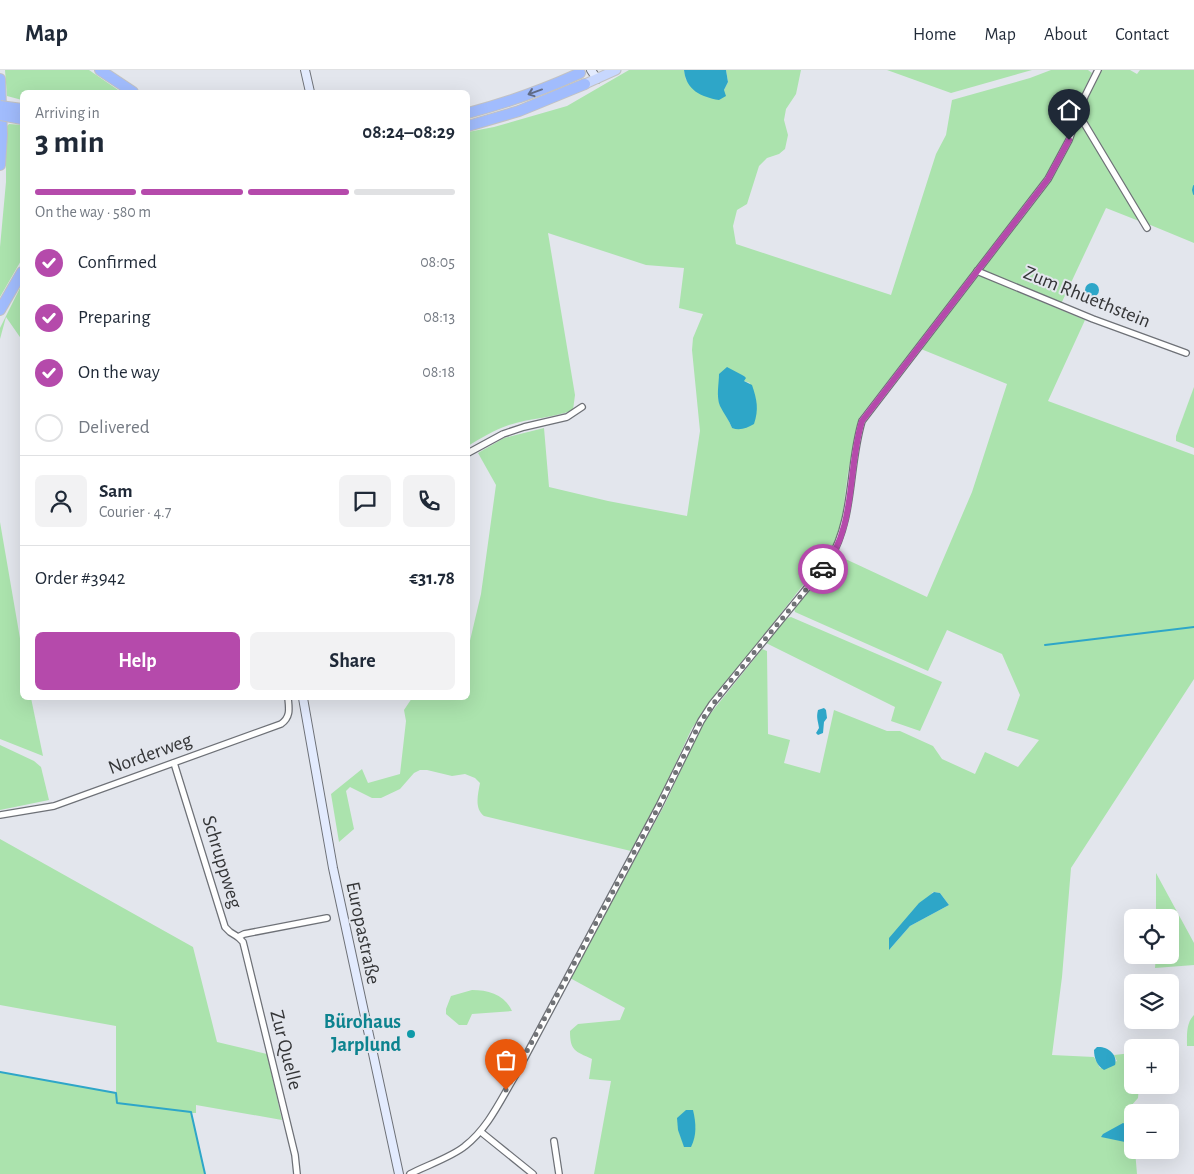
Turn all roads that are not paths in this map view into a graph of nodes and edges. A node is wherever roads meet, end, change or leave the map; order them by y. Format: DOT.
graph roads {
  1 [pos="100,70"];
  2 [pos="305,70"];
  3 [pos="591,70"];
  4 [pos="616,70"];
  5 [pos="1098,70"];
  6 [pos="582,71"];
  7 [pos="0,79"];
  8 [pos="597,79"];
  9 [pos="585,84"];
  10 [pos="130,90"];
  11 [pos="310,90"];
  12 [pos="0,106"];
  13 [pos="20,109"];
  14 [pos="470,112"];
  15 [pos="1078,113"];
  16 [pos="0,116"];
  17 [pos="20,119"];
  18 [pos="470,125"];
  19 [pos="0,165"];
  20 [pos="1146,228"];
  21 [pos="977,271"];
  22 [pos="20,275"];
  23 [pos="0,310"];
  24 [pos="1186,353"];
  25 [pos="582,407"];
  26 [pos="470,452"];
  27 [pos="288,700"];
  28 [pos="303,700"];
  29 [pos="174,762"];
  30 [pos="0,816"];
  31 [pos="327,918"];
  32 [pos="238,937"];
  33 [pos="481,1132"];
  34 [pos="554,1141"];
  35 [pos="297,1174"];
  36 [pos="399,1174"];
  37 [pos="410,1174"];
  38 [pos="533,1174"];
  39 [pos="559,1174"];
  1 -- 10 [label="highway"];
  2 -- 11 [label="main road"];
  3 -- 8 [label="main road"];
  4 -- 8 [label="main road"];
  5 -- 15 [label="street"];
  6 -- 9 [label="main road"];
  6 -- 14 [label="highway, one-way"];
  7 -- 19 [label="highway"];
  8 -- 9 [label="main road"];
  9 -- 18 [label="highway"];
  12 -- 13 [label="highway, bridge"];
  15 -- 20 [label="street"];
  15 -- 21 [label="street"];
  16 -- 17 [label="highway, bridge"];
  21 -- 24 [label="street, Zum Rhuethstein"];
  21 -- 33 [label="street"];
  22 -- 23 [label="highway"];
  25 -- 26 [label="street"];
  27 -- 29 [label="street, Norderweg"];
  28 -- 36 [label="main road, Europastraße"];
  29 -- 30 [label="street, Norderweg"];
  29 -- 32 [label="street, Schruppweg"];
  31 -- 32 [label="street, Schruppweg"];
  32 -- 35 [label="street, Zur Quelle"];
  33 -- 37 [label="street"];
  33 -- 38 [label="street"];
  34 -- 39 [label="street"];
}
